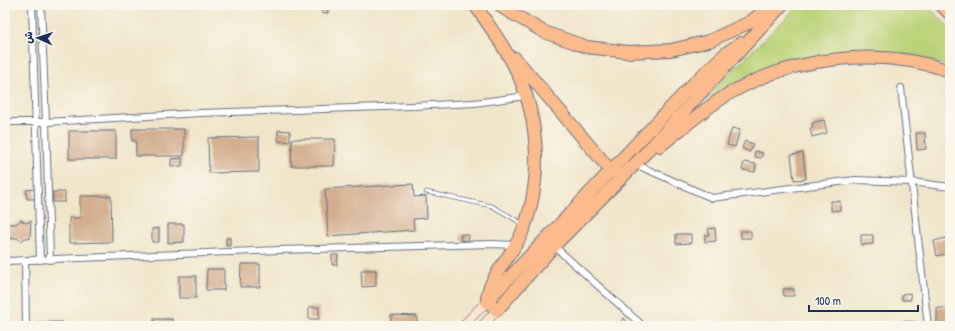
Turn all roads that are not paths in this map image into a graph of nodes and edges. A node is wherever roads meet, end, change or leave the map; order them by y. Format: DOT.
graph roads {
  1 [pos="32,5"];
  2 [pos="41,5"];
  3 [pos="475,5"];
  4 [pos="500,5"];
  5 [pos="772,5"];
  6 [pos="782,5"];
  7 [pos="941,5"];
  8 [pos="950,14"];
  9 [pos="492,31"];
  10 [pos="749,40"];
  11 [pos="950,71"];
  12 [pos="901,88"];
  13 [pos="526,96"];
  14 [pos="36,121"];
  15 [pos="5,122"];
  16 [pos="46,122"];
  17 [pos="637,162"];
  18 [pos="611,171"];
  19 [pos="626,174"];
  20 [pos="912,182"];
  21 [pos="950,187"];
  22 [pos="426,192"];
  23 [pos="525,225"];
  24 [pos="516,245"];
  25 [pos="554,246"];
  26 [pos="40,260"];
  27 [pos="50,260"];
  28 [pos="5,261"];
  29 [pos="25,261"];
  30 [pos="487,302"];
  31 [pos="496,310"];
  32 [pos="26,326"];
  33 [pos="463,326"];
  34 [pos="482,326"];
  35 [pos="643,326"];
  36 [pos="928,326"];
  1 -- 14 [label="street"];
  2 -- 16 [label="street"];
  3 -- 9 [label="highway"];
  4 -- 5 [label="highway"];
  6 -- 10 [label="highway"];
  7 -- 8 [label="highway"];
  9 -- 13 [label="highway"];
  9 -- 18 [label="highway"];
  10 -- 17 [label="highway"];
  10 -- 18 [label="highway"];
  11 -- 17 [label="highway"];
  12 -- 20 [label="street"];
  13 -- 16 [label="street"];
  13 -- 23 [label="highway"];
  14 -- 15 [label="street"];
  14 -- 16 [label="street"];
  14 -- 26 [label="street"];
  16 -- 27 [label="street"];
  17 -- 19 [label="highway"];
  17 -- 20 [label="street"];
  18 -- 19 [label="highway"];
  18 -- 30 [label="highway"];
  19 -- 25 [label="highway"];
  20 -- 21 [label="street"];
  20 -- 36 [label="street"];
  22 -- 23 [label="lane"];
  23 -- 24 [label="highway"];
  24 -- 27 [label="street"];
  24 -- 30 [label="highway"];
  25 -- 31 [label="highway"];
  25 -- 35 [label="street"];
  26 -- 27 [label="street"];
  26 -- 29 [label="street"];
  28 -- 29 [label="street"];
  29 -- 32 [label="street"];
  30 -- 31 [label="highway"];
  30 -- 33 [label="main road"];
  31 -- 34 [label="main road"];
}
